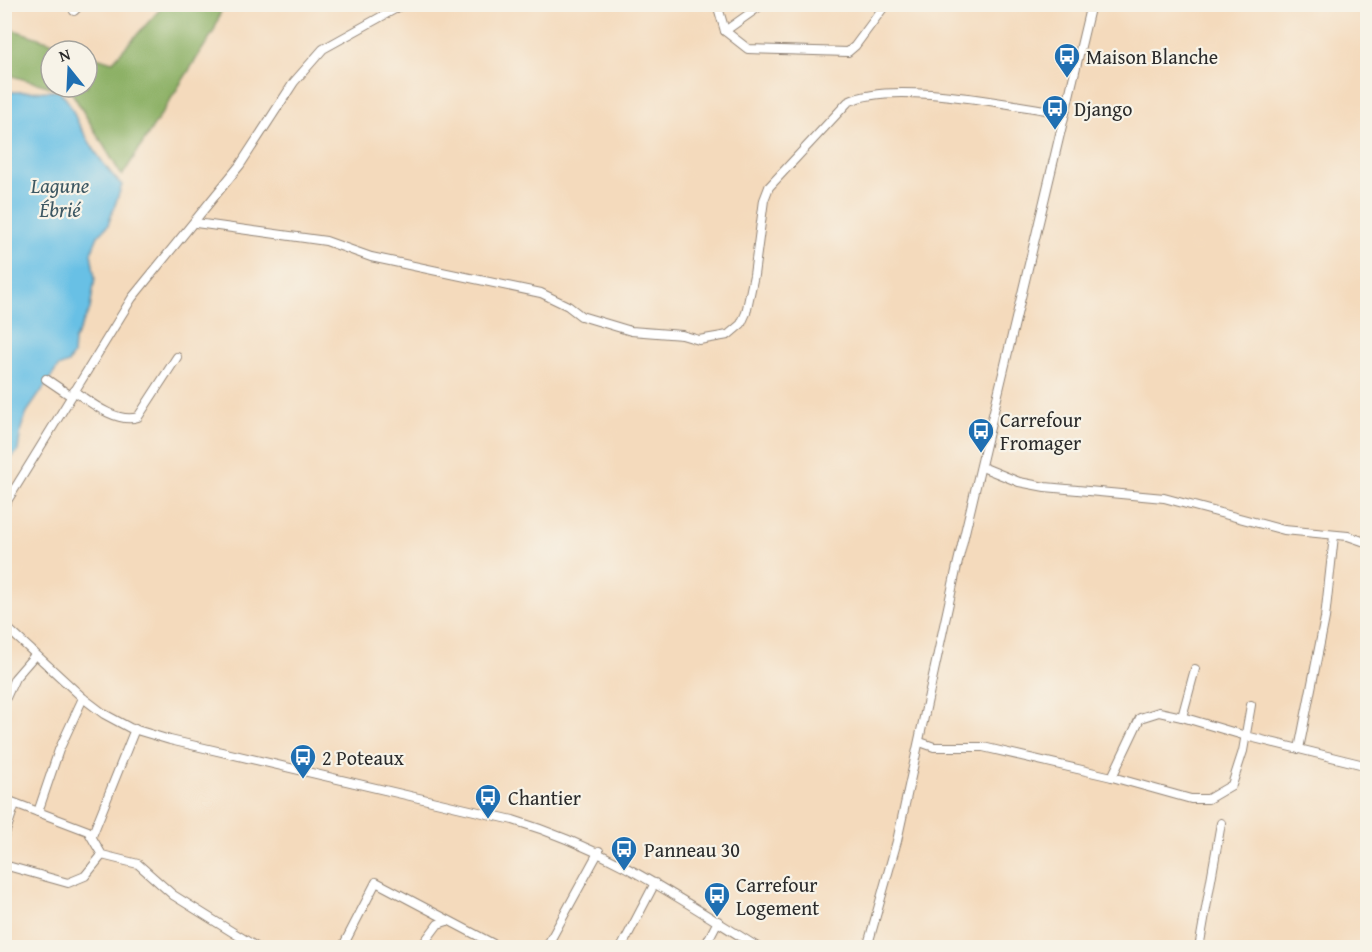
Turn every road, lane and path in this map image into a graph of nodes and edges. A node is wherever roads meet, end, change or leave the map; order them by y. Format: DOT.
graph roads {
  1 [pos="81,4"];
  2 [pos="404,4"];
  3 [pos="717,4"];
  4 [pos="763,4"];
  5 [pos="886,4"];
  6 [pos="1091,4"];
  7 [pos="74,11"];
  8 [pos="725,31"];
  9 [pos="1065,113"];
  10 [pos="196,222"];
  11 [pos="177,357"];
  12 [pos="46,379"];
  13 [pos="73,393"];
  14 [pos="982,467"];
  15 [pos="4,506"];
  16 [pos="1334,536"];
  17 [pos="1368,543"];
  18 [pos="4,625"];
  19 [pos="35,655"];
  20 [pos="1195,669"];
  21 [pos="83,698"];
  22 [pos="4,702"];
  23 [pos="1251,705"];
  24 [pos="1182,717"];
  25 [pos="135,729"];
  26 [pos="1245,736"];
  27 [pos="920,742"];
  28 [pos="1299,749"];
  29 [pos="1368,766"];
  30 [pos="1112,777"];
  31 [pos="4,799"];
  32 [pos="15,804"];
  33 [pos="38,812"];
  34 [pos="1221,823"];
  35 [pos="92,836"];
  36 [pos="4,837"];
  37 [pos="598,851"];
  38 [pos="102,855"];
  39 [pos="4,865"];
  40 [pos="656,883"];
  41 [pos="447,921"];
  42 [pos="718,921"];
  43 [pos="258,948"];
  44 [pos="342,948"];
  45 [pos="420,948"];
  46 [pos="501,948"];
  47 [pos="546,948"];
  48 [pos="621,948"];
  49 [pos="704,948"];
  50 [pos="759,948"];
  51 [pos="867,948"];
  52 [pos="1199,948"];
  1 -- 7 [label="street"];
  2 -- 10 [label="street"];
  3 -- 8 [label="street"];
  4 -- 8 [label="street"];
  5 -- 8 [label="street"];
  6 -- 9 [label="street"];
  9 -- 10 [label="street"];
  9 -- 14 [label="street"];
  10 -- 13 [label="street"];
  11 -- 13 [label="street"];
  12 -- 13 [label="street"];
  13 -- 15 [label="street"];
  14 -- 16 [label="street"];
  14 -- 27 [label="street"];
  16 -- 17 [label="street"];
  16 -- 28 [label="street"];
  18 -- 19 [label="street"];
  19 -- 21 [label="street"];
  19 -- 22 [label="street"];
  20 -- 24 [label="street"];
  21 -- 25 [label="street"];
  21 -- 33 [label="street"];
  23 -- 26 [label="street"];
  24 -- 26 [label="street"];
  24 -- 30 [label="street"];
  25 -- 35 [label="street"];
  25 -- 37 [label="street"];
  26 -- 28 [label="street"];
  26 -- 30 [label="street"];
  27 -- 30 [label="street"];
  27 -- 51 [label="street"];
  28 -- 29 [label="street"];
  31 -- 32 [label="street"];
  32 -- 33 [label="street"];
  32 -- 36 [label="street"];
  33 -- 35 [label="street"];
  34 -- 52 [label="street"];
  35 -- 38 [label="street"];
  37 -- 40 [label="street"];
  37 -- 47 [label="street"];
  38 -- 39 [label="street"];
  38 -- 43 [label="street"];
  40 -- 42 [label="street"];
  40 -- 48 [label="street"];
  41 -- 44 [label="street"];
  41 -- 45 [label="street"];
  41 -- 46 [label="street"];
  42 -- 49 [label="street"];
  42 -- 50 [label="street"];
}
